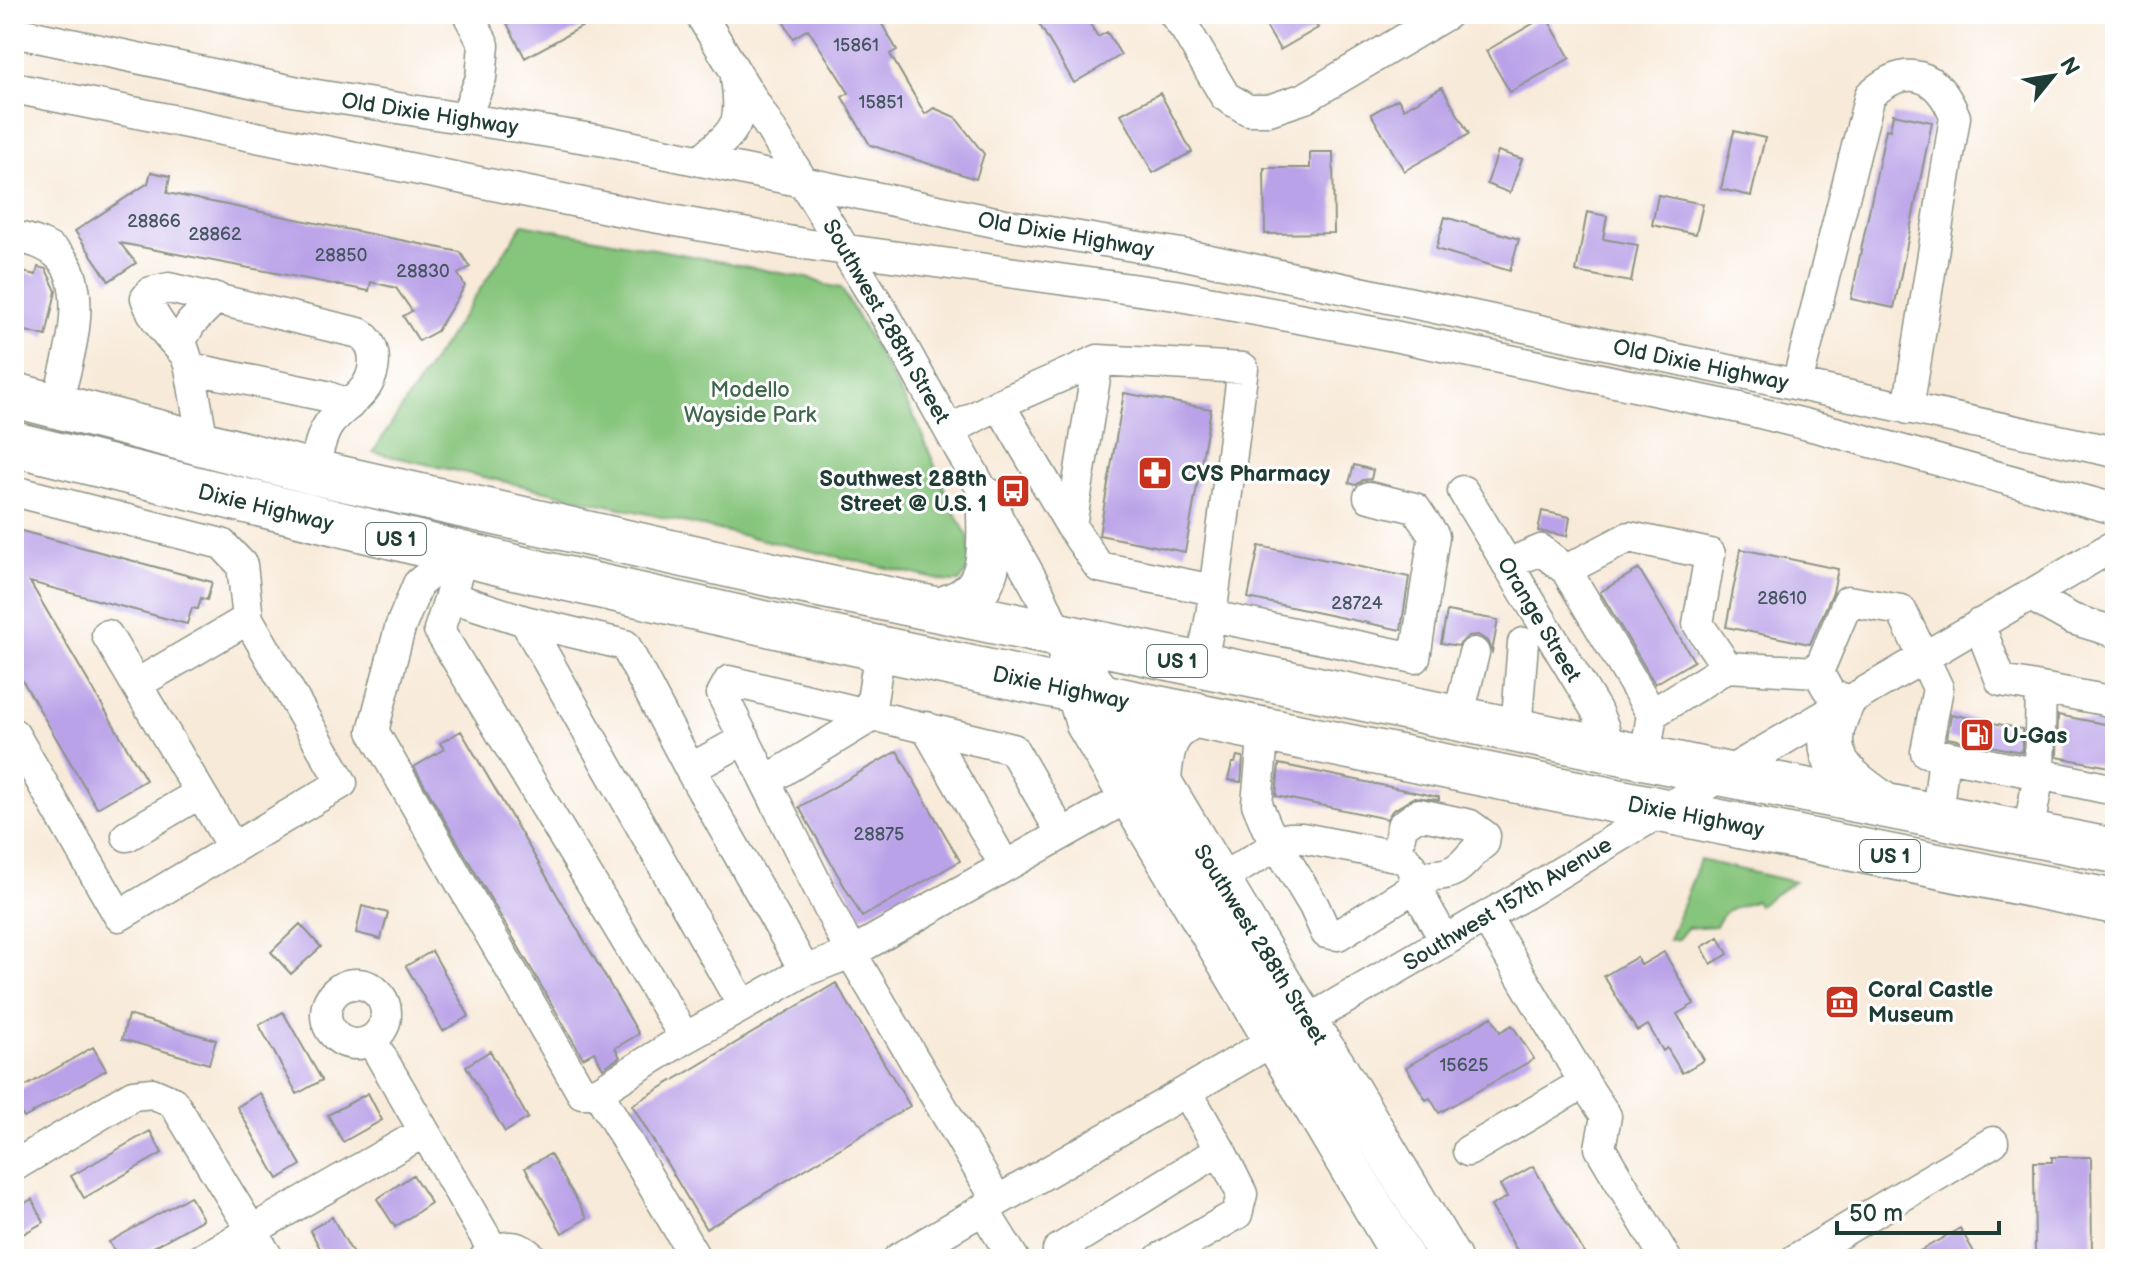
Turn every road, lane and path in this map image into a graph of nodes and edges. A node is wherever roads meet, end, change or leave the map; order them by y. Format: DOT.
graph roads {
  1 [pos="468,14"];
  2 [pos="700,14"];
  3 [pos="1174,14"];
  4 [pos="1447,14"];
  5 [pos="14,32"];
  6 [pos="734,68"];
  7 [pos="14,88"];
  8 [pos="465,118"];
  9 [pos="700,161"];
  10 [pos="807,184"];
  11 [pos="14,236"];
  12 [pos="846,250"];
  13 [pos="216,298"];
  14 [pos="1098,360"];
  15 [pos="188,361"];
  16 [pos="1797,384"];
  17 [pos="14,395"];
  18 [pos="999,404"];
  19 [pos="56,406"];
  20 [pos="1908,409"];
  21 [pos="340,414"];
  22 [pos="14,420"];
  23 [pos="951,430"];
  24 [pos="203,443"];
  25 [pos="14,444"];
  26 [pos="2115,452"];
  27 [pos="246,455"];
  28 [pos="313,472"];
  29 [pos="14,491"];
  30 [pos="1369,497"];
  31 [pos="989,501"];
  32 [pos="2115,509"];
  33 [pos="1071,526"];
  34 [pos="1434,536"];
  35 [pos="2115,545"];
  36 [pos="459,553"];
  37 [pos="717,563"];
  38 [pos="1507,564"];
  39 [pos="1566,570"];
  40 [pos="637,595"];
  41 [pos="2029,595"];
  42 [pos="451,597"];
  43 [pos="1212,603"];
  44 [pos="940,610"];
  45 [pos="248,619"];
  46 [pos="525,621"];
  47 [pos="1979,624"];
  48 [pos="2115,632"];
  49 [pos="107,635"];
  50 [pos="1059,637"];
  51 [pos="1523,643"];
  52 [pos="625,645"];
  53 [pos="880,649"];
  54 [pos="1474,653"];
  55 [pos="1401,655"];
  56 [pos="1923,657"];
  57 [pos="1201,666"];
  58 [pos="1727,667"];
  59 [pos="137,684"];
  60 [pos="2041,688"];
  61 [pos="1091,693"];
  62 [pos="1833,695"];
  63 [pos="2115,702"];
  64 [pos="1391,704"];
  65 [pos="1195,714"];
  66 [pos="1652,714"];
  67 [pos="872,715"];
  68 [pos="1458,718"];
  69 [pos="926,727"];
  70 [pos="1264,728"];
  71 [pos="1516,730"];
  72 [pos="14,734"];
  73 [pos="745,739"];
  74 [pos="1628,754"];
  75 [pos="1944,756"];
  76 [pos="690,769"];
  77 [pos="1724,774"];
  78 [pos="2039,774"];
  79 [pos="766,781"];
  80 [pos="1145,787"];
  81 [pos="2105,788"];
  82 [pos="200,793"];
  83 [pos="1886,807"];
  84 [pos="1664,810"];
  85 [pos="1937,816"];
  86 [pos="1062,834"];
  87 [pos="2028,834"];
  88 [pos="127,836"];
  89 [pos="1277,844"];
  90 [pos="233,848"];
  91 [pos="2115,851"];
  92 [pos="1396,856"];
  93 [pos="1005,866"];
  94 [pos="1220,879"];
  95 [pos="1426,880"];
  96 [pos="2115,902"];
  97 [pos="1486,917"];
  98 [pos="1445,941"];
  99 [pos="851,953"];
  100 [pos="805,971"];
  101 [pos="743,1006"];
  102 [pos="1291,1030"];
  103 [pos="685,1038"];
  104 [pos="372,1041"];
  105 [pos="1587,1087"];
  106 [pos="598,1092"];
  107 [pos="1187,1092"];
  108 [pos="424,1132"];
  109 [pos="1993,1142"];
  110 [pos="1220,1150"];
  111 [pos="1468,1151"];
  112 [pos="14,1166"];
  113 [pos="990,1204"];
  114 [pos="252,1230"];
  115 [pos="488,1255"];
  116 [pos="1794,1258"];
  117 [pos="202,1259"];
  118 [pos="269,1259"];
  119 [pos="533,1259"];
  120 [pos="696,1259"];
  121 [pos="898,1259"];
  122 [pos="1014,1259"];
  123 [pos="1063,1259"];
  124 [pos="1159,1259"];
  125 [pos="1404,1259"];
  126 [pos="1451,1259"];
  127 [pos="1666,1259"];
  1 -- 8 [label="street"];
  2 -- 6 [label="street, Southwest 288th Street"];
  3 -- 4 [label="street"];
  5 -- 8 [label="street, Old Dixie Highway"];
  6 -- 9 [label="street"];
  6 -- 10 [label="street, Southwest 288th Street"];
  7 -- 12 [label="street"];
  8 -- 9 [label="street, Old Dixie Highway"];
  9 -- 10 [label="street, Old Dixie Highway"];
  10 -- 12 [label="street, Southwest 288th Street"];
  10 -- 16 [label="street, Old Dixie Highway"];
  11 -- 19 [label="street"];
  12 -- 23 [label="street, Southwest 288th Street"];
  12 -- 32 [label="street"];
  13 -- 15 [label="street"];
  13 -- 15 [label="street"];
  13 -- 21 [label="street"];
  14 -- 18 [label="street"];
  14 -- 33 [label="street"];
  14 -- 43 [label="street"];
  15 -- 21 [label="street"];
  15 -- 24 [label="street"];
  16 -- 20 [label="street, Old Dixie Highway"];
  16 -- 20 [label="street"];
  17 -- 19 [label="highway, Dixie Highway / US 1"];
  18 -- 23 [label="street"];
  18 -- 33 [label="street"];
  19 -- 24 [label="highway, Dixie Highway / US 1"];
  20 -- 26 [label="street, Old Dixie Highway"];
  21 -- 28 [label="street"];
  22 -- 27 [label="highway"];
  23 -- 31 [label="street, Southwest 288th Street"];
  24 -- 27 [label="highway, Dixie Highway / US 1"];
  25 -- 36 [label="highway, Dixie Highway / US 1"];
  27 -- 28 [label="highway, Dixie Highway / US 1"];
  28 -- 37 [label="highway, Dixie Highway / US 1"];
  29 -- 45 [label="street"];
  30 -- 34 [label="street"];
  31 -- 44 [label="highway"];
  31 -- 50 [label="street, Southwest 288th Street"];
  33 -- 43 [label="street"];
  34 -- 38 [label="street, Orange Street"];
  34 -- 55 [label="street"];
  35 -- 41 [label="street, Southwest 157th Avenue"];
  36 -- 37 [label="highway"];
  36 -- 40 [label="highway, Dixie Highway / US 1"];
  36 -- 42 [label="street"];
  36 -- 106 [label="street"];
  37 -- 44 [label="highway, Dixie Highway / US 1"];
  38 -- 39 [label="street"];
  38 -- 74 [label="street, Orange Street"];
  39 -- 58 [label="street"];
  39 -- 66 [label="street"];
  40 -- 52 [label="street"];
  40 -- 53 [label="highway, Dixie Highway / US 1"];
  41 -- 47 [label="street, Southwest 157th Avenue"];
  41 -- 48 [label="street"];
  42 -- 46 [label="street"];
  42 -- 103 [label="street"];
  43 -- 55 [label="street"];
  43 -- 57 [label="street"];
  44 -- 50 [label="highway, Dixie Highway / US 1"];
  45 -- 59 [label="street"];
  45 -- 90 [label="street"];
  46 -- 52 [label="street"];
  46 -- 101 [label="street"];
  47 -- 56 [label="street, Southwest 157th Avenue"];
  47 -- 60 [label="street"];
  49 -- 59 [label="street"];
  50 -- 57 [label="highway, Dixie Highway / US 1"];
  50 -- 61 [label="main road, Southwest 288th Street"];
  51 -- 71 [label="street"];
  52 -- 76 [label="street"];
  53 -- 61 [label="highway, Dixie Highway / US 1"];
  53 -- 67 [label="street"];
  54 -- 68 [label="street"];
  55 -- 64 [label="street"];
  56 -- 62 [label="street, Southwest 157th Avenue"];
  56 -- 62 [label="street"];
  56 -- 75 [label="street"];
  57 -- 64 [label="highway, Dixie Highway / US 1"];
  58 -- 62 [label="street"];
  58 -- 66 [label="street"];
  59 -- 82 [label="street"];
  60 -- 63 [label="street"];
  60 -- 78 [label="street"];
  61 -- 65 [label="highway, Dixie Highway / US 1"];
  61 -- 80 [label="main road, Southwest 288th Street"];
  62 -- 77 [label="street, Southwest 157th Avenue"];
  62 -- 83 [label="highway"];
  64 -- 68 [label="highway, Dixie Highway / US 1"];
  65 -- 70 [label="highway, Dixie Highway / US 1"];
  65 -- 80 [label="highway"];
  66 -- 74 [label="street"];
  67 -- 69 [label="street"];
  67 -- 73 [label="street"];
  67 -- 79 [label="street"];
  68 -- 71 [label="highway, Dixie Highway / US 1"];
  69 -- 86 [label="street"];
  69 -- 93 [label="street"];
  70 -- 84 [label="highway, Dixie Highway / US 1"];
  70 -- 89 [label="street"];
  71 -- 74 [label="highway, Dixie Highway / US 1"];
  72 -- 90 [label="street"];
  73 -- 76 [label="street"];
  73 -- 79 [label="street"];
  74 -- 77 [label="highway, Dixie Highway / US 1"];
  75 -- 78 [label="street"];
  75 -- 85 [label="street"];
  76 -- 100 [label="street"];
  77 -- 83 [label="highway, Dixie Highway / US 1"];
  77 -- 84 [label="street, Southwest 157th Avenue"];
  78 -- 81 [label="street"];
  78 -- 87 [label="street"];
  79 -- 99 [label="street"];
  80 -- 86 [label="street"];
  80 -- 94 [label="main road, Southwest 288th Street"];
  80 -- 102 [label="main road, Southwest 288th Street"];
  82 -- 88 [label="street"];
  82 -- 90 [label="street"];
  83 -- 85 [label="highway, Dixie Highway / US 1"];
  84 -- 96 [label="highway, Dixie Highway / US 1"];
  84 -- 97 [label="street, Southwest 157th Avenue"];
  85 -- 87 [label="highway, Dixie Highway / US 1"];
  86 -- 93 [label="street"];
  87 -- 91 [label="highway, Dixie Highway / US 1"];
  89 -- 92 [label="street"];
  89 -- 94 [label="street"];
  89 -- 95 [label="street"];
  92 -- 95 [label="street"];
  92 -- 95 [label="street"];
  93 -- 99 [label="street"];
  94 -- 102 [label="main road, Southwest 288th Street"];
  95 -- 98 [label="street"];
  97 -- 98 [label="street, Southwest 157th Avenue"];
  97 -- 105 [label="street"];
  98 -- 102 [label="street, Southwest 157th Avenue"];
  99 -- 100 [label="street"];
  99 -- 113 [label="street"];
  100 -- 101 [label="street"];
  101 -- 103 [label="street"];
  102 -- 107 [label="street, Southwest 157th Avenue"];
  102 -- 125 [label="main road, Southwest 288th Street"];
  102 -- 126 [label="main road, Southwest 288th Street"];
  103 -- 106 [label="street"];
  104 -- 108 [label="street"];
  105 -- 111 [label="street"];
  105 -- 127 [label="street"];
  106 -- 120 [label="street"];
  107 -- 110 [label="street"];
  107 -- 113 [label="street, Southwest 157th Avenue"];
  108 -- 114 [label="street"];
  108 -- 115 [label="street"];
  109 -- 116 [label="street"];
  110 -- 123 [label="street"];
  110 -- 124 [label="street"];
  112 -- 114 [label="street"];
  113 -- 121 [label="street, Southwest 157th Avenue"];
  113 -- 122 [label="street"];
  114 -- 117 [label="street"];
  114 -- 118 [label="street"];
  115 -- 119 [label="street"];
}
